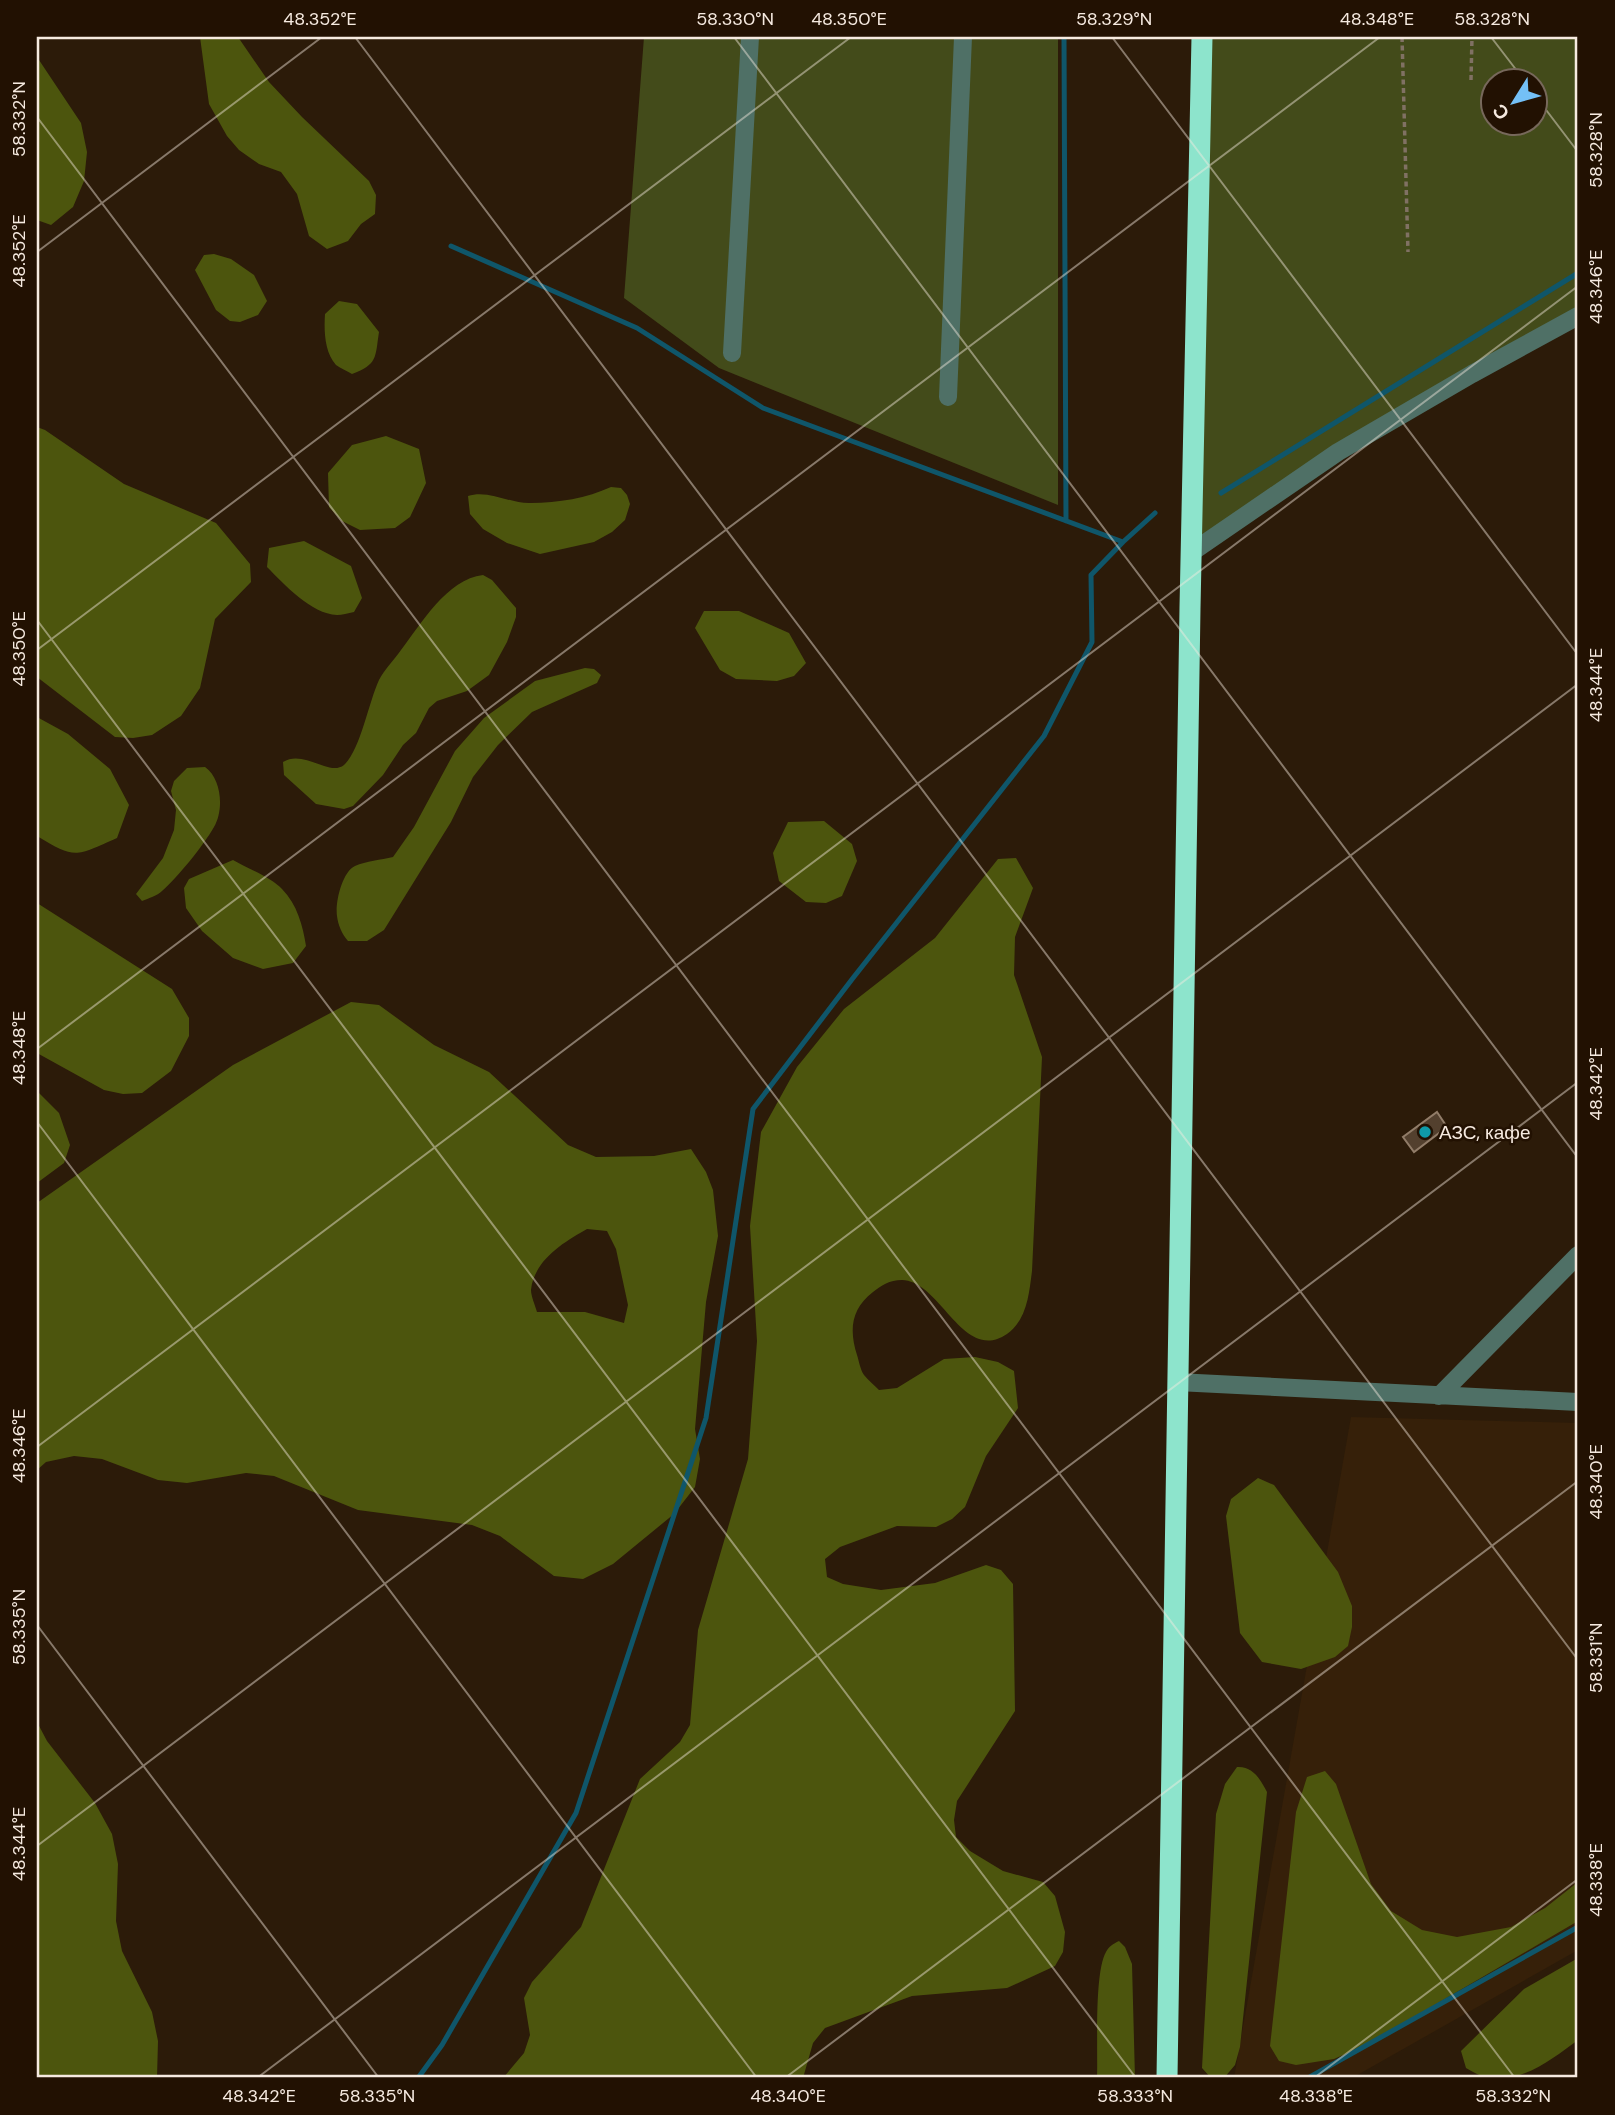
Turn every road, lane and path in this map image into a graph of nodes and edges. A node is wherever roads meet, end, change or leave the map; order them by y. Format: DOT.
graph roads {
  1 [pos="750,37"];
  2 [pos="963,37"];
  3 [pos="1202,37"];
  4 [pos="1402,37"];
  5 [pos="1472,37"];
  6 [pos="1471,80"];
  7 [pos="1408,252"];
  8 [pos="1578,316"];
  9 [pos="732,353"];
  10 [pos="948,397"];
  11 [pos="1192,552"];
  12 [pos="1578,1255"];
  13 [pos="1177,1382"];
  14 [pos="1439,1396"];
  15 [pos="1578,1402"];
  16 [pos="1167,2078"];
  1 -- 9 [label="street"];
  2 -- 10 [label="street"];
  3 -- 11 [label="highway"];
  4 -- 7 [label="path"];
  5 -- 6 [label="path"];
  8 -- 11 [label="street"];
  11 -- 13 [label="highway"];
  12 -- 14 [label="street"];
  13 -- 14 [label="street"];
  13 -- 16 [label="highway"];
  14 -- 15 [label="street"];
}
